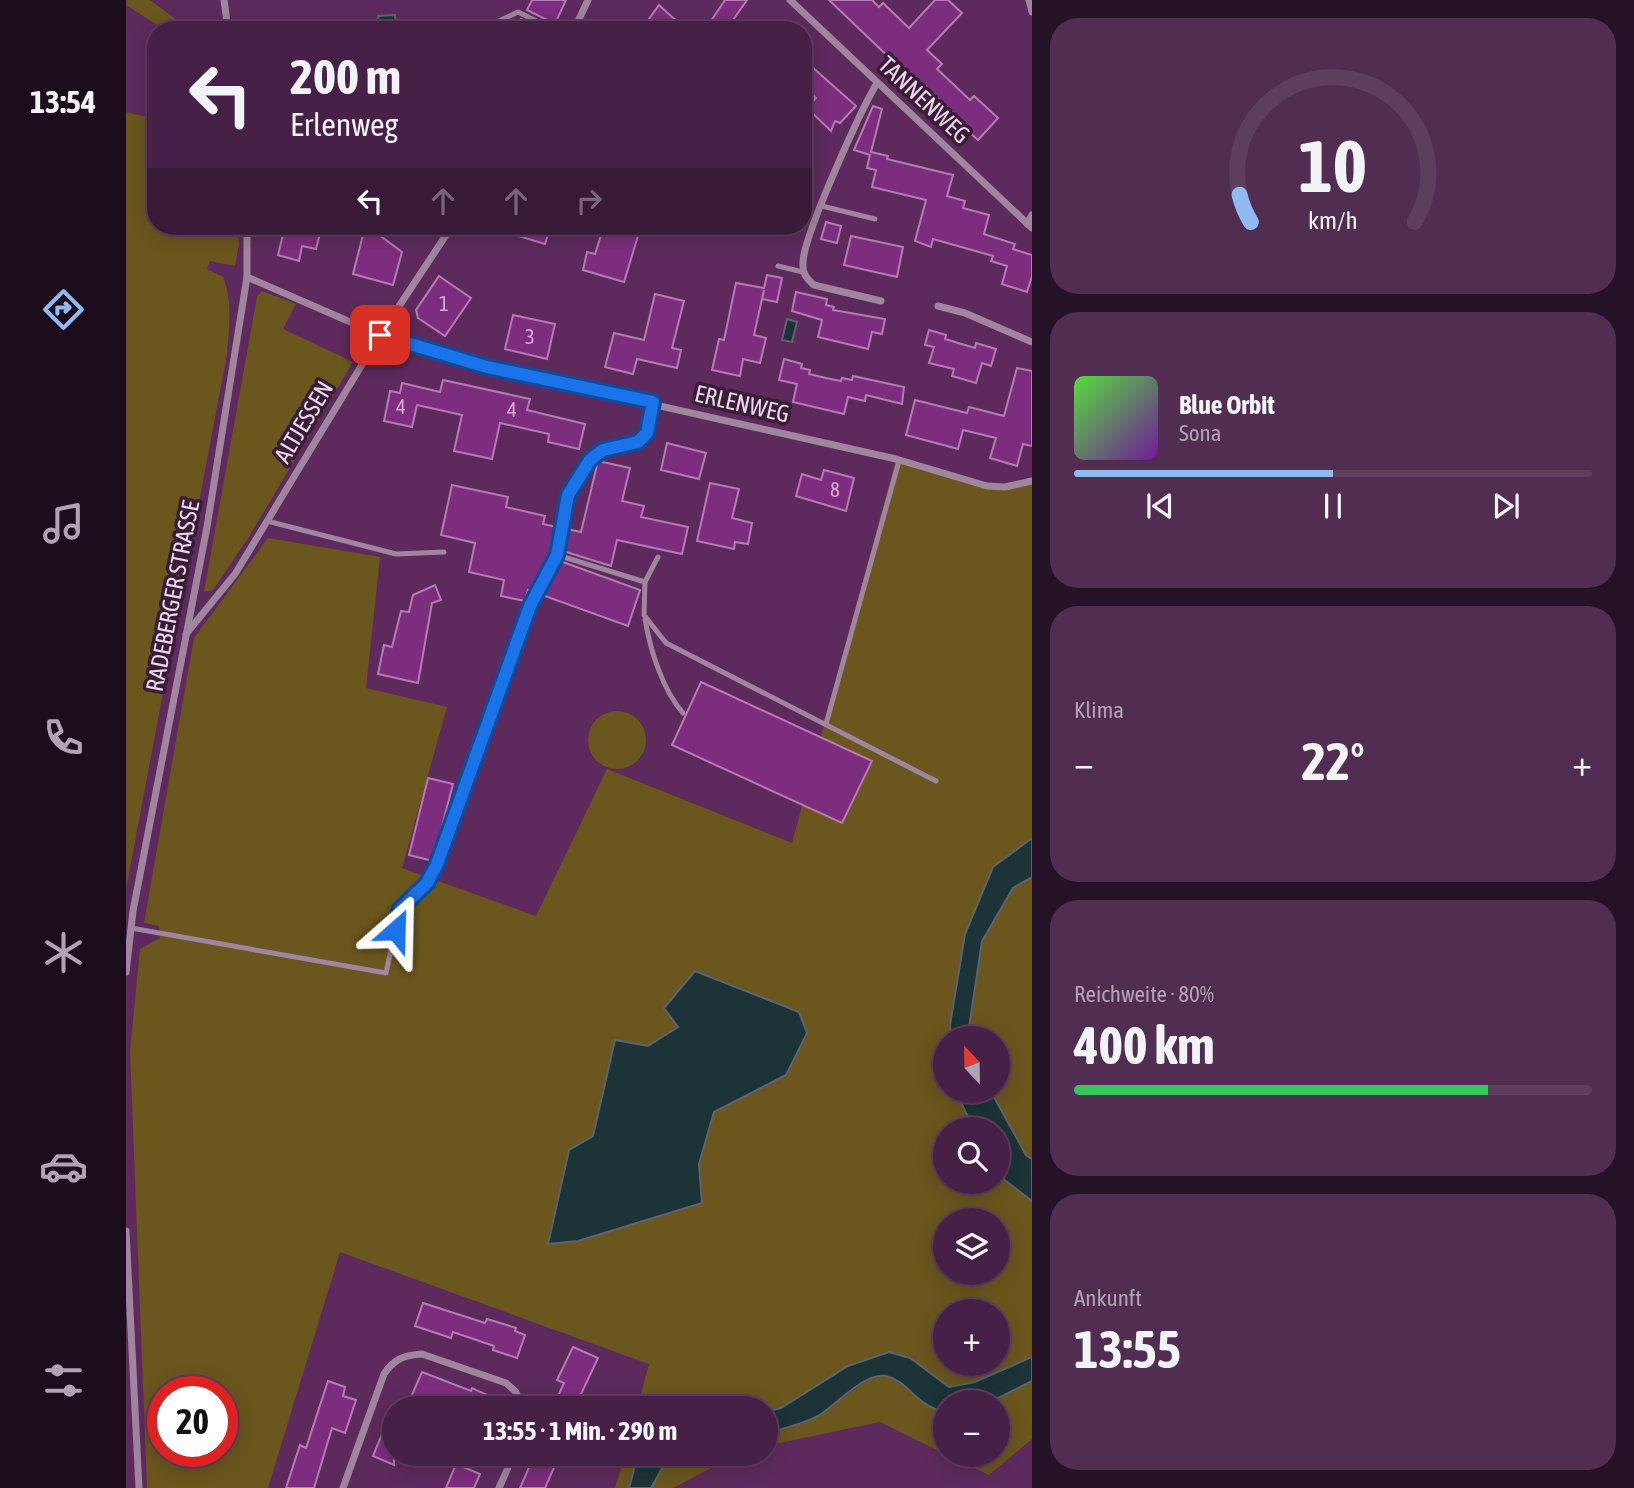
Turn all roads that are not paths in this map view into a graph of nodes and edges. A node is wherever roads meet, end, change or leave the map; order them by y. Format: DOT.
graph roads {
  1 [pos="224,0"];
  2 [pos="588,0"];
  3 [pos="790,0"];
  4 [pos="1029,0"];
  5 [pos="1032,12"];
  6 [pos="227,21"];
  7 [pos="499,21"];
  8 [pos="536,21"];
  9 [pos="578,21"];
  10 [pos="877,83"];
  11 [pos="822,206"];
  12 [pos="1032,215"];
  13 [pos="875,219"];
  14 [pos="1029,226"];
  15 [pos="812,231"];
  16 [pos="247,235"];
  17 [pos="446,235"];
  18 [pos="810,235"];
  19 [pos="778,266"];
  20 [pos="803,272"];
  21 [pos="247,277"];
  22 [pos="881,301"];
  23 [pos="938,306"];
  24 [pos="380,335"];
  25 [pos="1032,342"];
  26 [pos="653,402"];
  27 [pos="899,461"];
  28 [pos="1032,481"];
  29 [pos="267,521"];
  30 [pos="444,552"];
  31 [pos="557,555"];
  32 [pos="659,557"];
  33 [pos="645,582"];
  34 [pos="644,615"];
  35 [pos="185,635"];
  36 [pos="683,713"];
  37 [pos="826,724"];
  38 [pos="936,780"];
  39 [pos="131,928"];
  40 [pos="126,972"];
  41 [pos="126,1231"];
  42 [pos="518,1396"];
  43 [pos="509,1466"];
  44 [pos="139,1488"];
  45 [pos="343,1488"];
  46 [pos="499,1488"];
  1 -- 6 [label="street"];
  2 -- 9 [label="street"];
  3 -- 10 [label="street, TANNENWEG"];
  4 -- 5 [label="street"];
  7 -- 8 [label="lane"];
  10 -- 11 [label="street"];
  10 -- 14 [label="street, TANNENWEG"];
  11 -- 13 [label="lane"];
  11 -- 15 [label="street"];
  12 -- 14 [label="street"];
  16 -- 21 [label="street, RADEBERGER STRASSE"];
  17 -- 24 [label="street, ALTJESSEN"];
  18 -- 20 [label="street"];
  19 -- 20 [label="lane"];
  20 -- 22 [label="street"];
  21 -- 24 [label="street, ERLENWEG"];
  21 -- 35 [label="street, RADEBERGER STRASSE"];
  23 -- 25 [label="street"];
  24 -- 26 [label="street, ERLENWEG"];
  24 -- 29 [label="street, ALTJESSEN"];
  26 -- 27 [label="street, ERLENWEG"];
  26 -- 31 [label="lane"];
  27 -- 28 [label="street, ERLENWEG"];
  27 -- 37 [label="lane"];
  29 -- 30 [label="lane"];
  29 -- 35 [label="street, ALTJESSEN"];
  31 -- 33 [label="lane"];
  31 -- 39 [label="lane"];
  32 -- 33 [label="lane"];
  33 -- 34 [label="lane"];
  34 -- 36 [label="lane"];
  34 -- 37 [label="lane"];
  35 -- 39 [label="street, RADEBERGER STRASSE"];
  37 -- 38 [label="lane"];
  39 -- 40 [label="street, RADEBERGER STRASSE"];
  41 -- 44 [label="street"];
  42 -- 45 [label="street"];
  43 -- 46 [label="street"];
}
